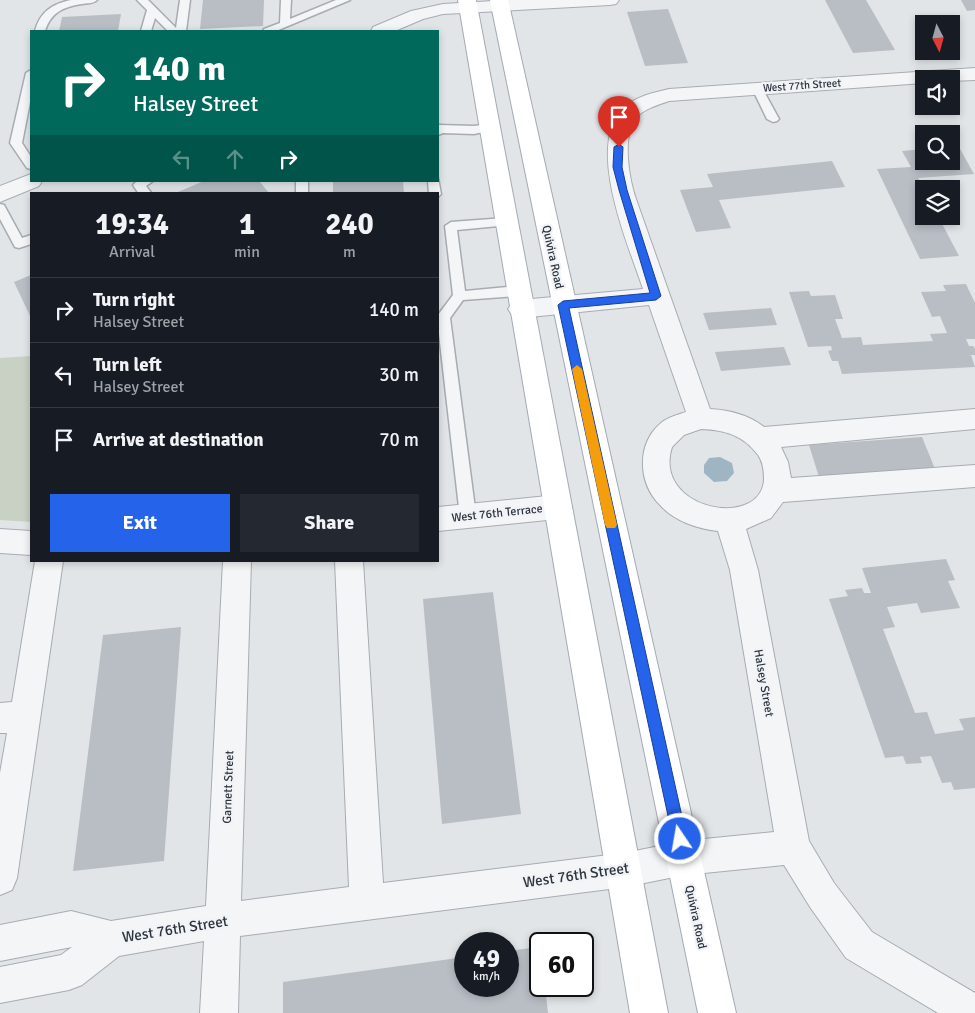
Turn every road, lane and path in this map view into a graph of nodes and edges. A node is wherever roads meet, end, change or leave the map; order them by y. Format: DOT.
graph roads {
  1 [pos="92,0"];
  2 [pos="142,0"];
  3 [pos="185,0"];
  4 [pos="286,0"];
  5 [pos="345,0"];
  6 [pos="610,0"];
  7 [pos="500,3"];
  8 [pos="468,4"];
  9 [pos="152,10"];
  10 [pos="285,24"];
  11 [pos="40,30"];
  12 [pos="146,30"];
  13 [pos="173,30"];
  14 [pos="181,30"];
  15 [pos="270,30"];
  16 [pos="382,30"];
  17 [pos="975,74"];
  18 [pos="30,78"];
  19 [pos="757,88"];
  20 [pos="773,119"];
  21 [pos="439,127"];
  22 [pos="489,128"];
  23 [pos="30,163"];
  24 [pos="30,181"];
  25 [pos="145,182"];
  26 [pos="144,192"];
  27 [pos="0,195"];
  28 [pos="0,208"];
  29 [pos="505,222"];
  30 [pos="30,239"];
  31 [pos="459,296"];
  32 [pos="656,296"];
  33 [pos="519,300"];
  34 [pos="563,305"];
  35 [pos="440,318"];
  36 [pos="702,419"];
  37 [pos="975,419"];
  38 [pos="759,438"];
  39 [pos="975,476"];
  40 [pos="775,491"];
  41 [pos="556,507"];
  42 [pos="468,516"];
  43 [pos="439,519"];
  44 [pos="729,520"];
  45 [pos="0,541"];
  46 [pos="30,543"];
  47 [pos="49,562"];
  48 [pos="237,562"];
  49 [pos="349,562"];
  50 [pos="13,717"];
  51 [pos="793,848"];
  52 [pos="684,858"];
  53 [pos="624,870"];
  54 [pos="0,878"];
  55 [pos="367,903"];
  56 [pos="221,921"];
  57 [pos="111,939"];
  58 [pos="0,944"];
  59 [pos="0,985"];
  60 [pos="975,1003"];
  61 [pos="219,1013"];
  62 [pos="649,1013"];
  63 [pos="716,1013"];
  64 [pos="973,1013"];
  1 -- 11 [label="lane"];
  2 -- 9 [label="lane"];
  3 -- 14 [label="lane"];
  4 -- 10 [label="lane"];
  5 -- 10 [label="lane"];
  6 -- 7 [label="street"];
  7 -- 8 [label="street"];
  7 -- 34 [label="main road, Quivira Road"];
  8 -- 16 [label="street"];
  8 -- 22 [label="main road"];
  9 -- 12 [label="lane"];
  9 -- 13 [label="lane"];
  10 -- 15 [label="lane"];
  17 -- 19 [label="street, West 77th Street"];
  18 -- 23 [label="lane"];
  19 -- 20 [label="lane"];
  19 -- 32 [label="street, West 77th Street"];
  21 -- 22 [label="lane"];
  22 -- 29 [label="main road"];
  24 -- 27 [label="street"];
  25 -- 26 [label="lane"];
  28 -- 30 [label="lane"];
  29 -- 31 [label="lane"];
  29 -- 33 [label="main road"];
  31 -- 33 [label="lane"];
  31 -- 35 [label="lane"];
  32 -- 34 [label="street"];
  32 -- 36 [label="street"];
  33 -- 34 [label="street"];
  33 -- 41 [label="main road"];
  34 -- 52 [label="main road, Quivira Road"];
  35 -- 42 [label="lane"];
  36 -- 38 [label="street"];
  36 -- 44 [label="street"];
  37 -- 38 [label="street"];
  38 -- 40 [label="street"];
  39 -- 40 [label="street"];
  40 -- 44 [label="street"];
  41 -- 42 [label="street, West 76th Terrace"];
  41 -- 53 [label="main road"];
  42 -- 43 [label="street, West 76th Terrace"];
  44 -- 51 [label="street, Halsey Street"];
  45 -- 46 [label="street"];
  47 -- 50 [label="street"];
  48 -- 56 [label="street, Garnett Street"];
  49 -- 55 [label="street"];
  50 -- 54 [label="street"];
  51 -- 52 [label="street, West 76th Street"];
  51 -- 64 [label="street"];
  52 -- 53 [label="street, West 76th Street"];
  52 -- 63 [label="main road, Quivira Road"];
  53 -- 55 [label="street, West 76th Street"];
  53 -- 62 [label="main road"];
  55 -- 56 [label="street, West 76th Street"];
  56 -- 57 [label="street, West 76th Street"];
  56 -- 61 [label="street, Garnett Street"];
  57 -- 58 [label="street, West 76th Street"];
  57 -- 59 [label="street, West 76th Street"];
  60 -- 64 [label="lane"];
}
